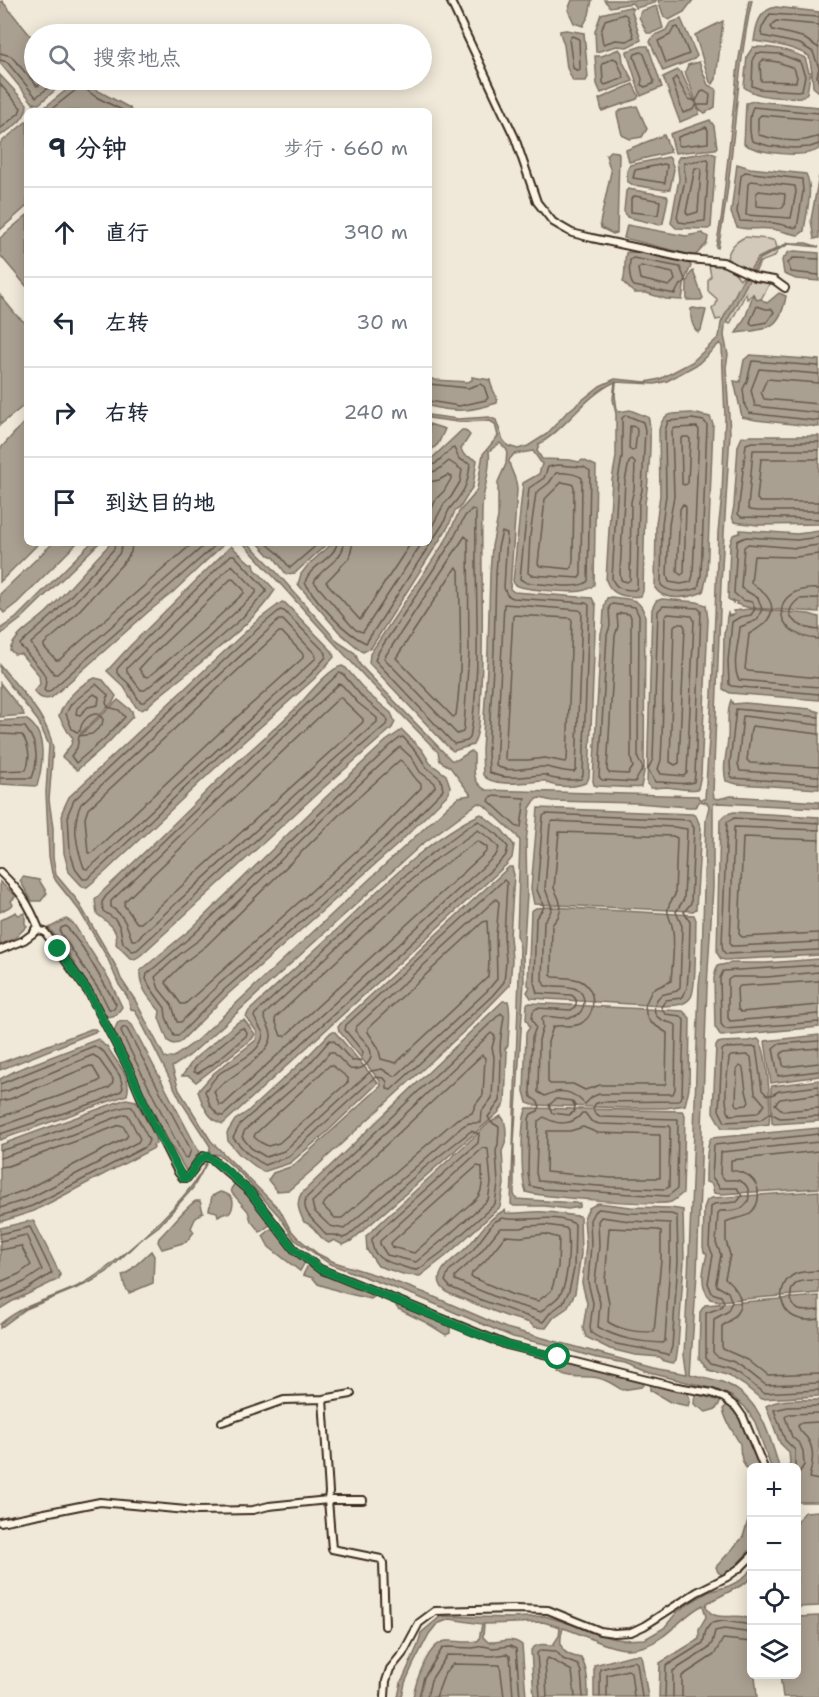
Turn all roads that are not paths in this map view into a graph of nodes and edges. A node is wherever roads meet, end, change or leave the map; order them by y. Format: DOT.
graph roads {
  1 [pos="450,0"];
  2 [pos="784,288"];
  3 [pos="0,872"];
  4 [pos="37,929"];
  5 [pos="0,950"];
  6 [pos="351,1394"];
  7 [pos="323,1399"];
  8 [pos="222,1422"];
  9 [pos="762,1463"];
  10 [pos="327,1500"];
  11 [pos="363,1500"];
  12 [pos="0,1522"];
  13 [pos="747,1561"];
  14 [pos="385,1626"];
  15 [pos="385,1697"];
  1 -- 2 [label="street"];
  3 -- 4 [label="street"];
  4 -- 5 [label="street"];
  4 -- 9 [label="street"];
  6 -- 7 [label="street"];
  7 -- 8 [label="street"];
  7 -- 10 [label="street"];
  10 -- 11 [label="street"];
  10 -- 12 [label="street"];
  10 -- 14 [label="street"];
  13 -- 15 [label="street"];
}
